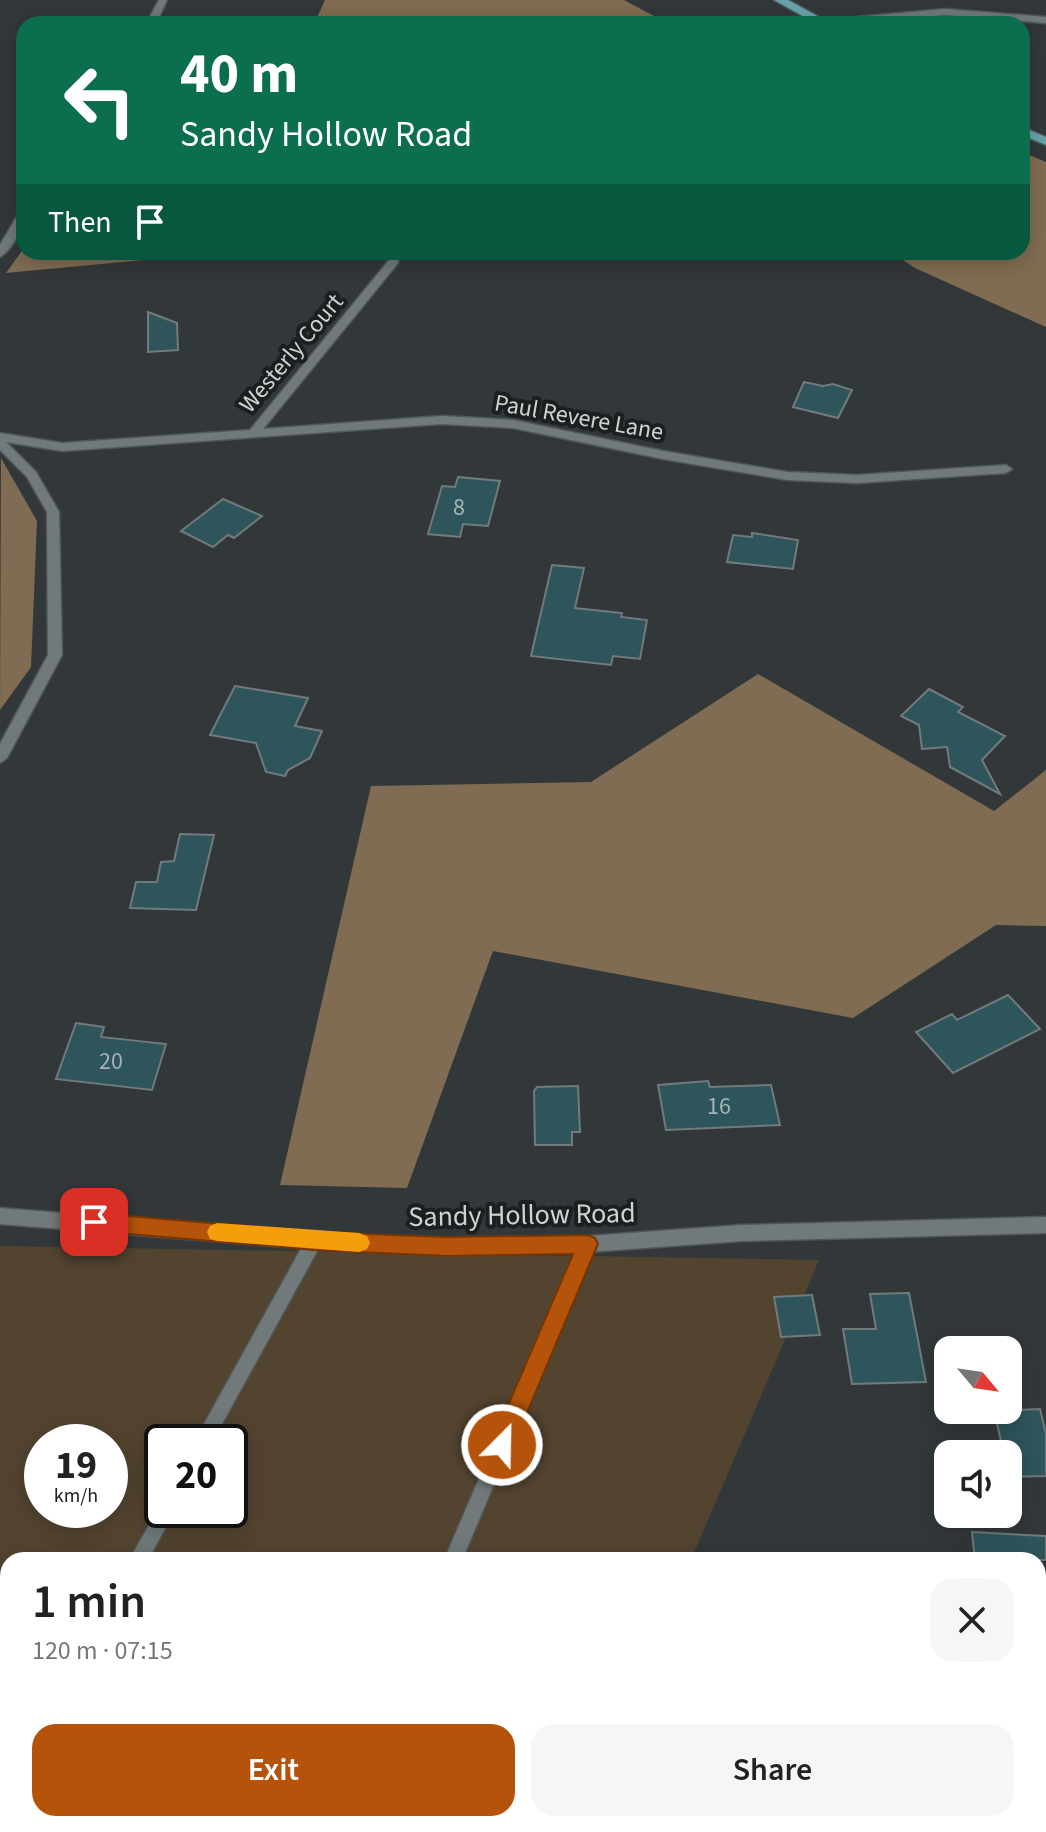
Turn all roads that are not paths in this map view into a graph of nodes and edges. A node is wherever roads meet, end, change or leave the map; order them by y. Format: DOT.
graph roads {
  1 [pos="780,0"];
  2 [pos="811,16"];
  3 [pos="901,16"];
  4 [pos="996,16"];
  5 [pos="16,227"];
  6 [pos="0,254"];
  7 [pos="394,261"];
  8 [pos="252,435"];
  9 [pos="0,440"];
  10 [pos="1006,469"];
  11 [pos="0,758"];
  12 [pos="0,1216"];
  13 [pos="1046,1225"];
  14 [pos="314,1241"];
  15 [pos="588,1244"];
  16 [pos="213,1424"];
  17 [pos="156,1528"];
  18 [pos="142,1552"];
  19 [pos="456,1552"];
  1 -- 2 [label="main road"];
  3 -- 4 [label="street"];
  5 -- 6 [label="street"];
  7 -- 8 [label="street, Westerly Court"];
  8 -- 9 [label="street, Paul Revere Lane"];
  8 -- 10 [label="street, Paul Revere Lane"];
  9 -- 11 [label="street"];
  12 -- 14 [label="street, Sandy Hollow Road"];
  13 -- 15 [label="street, Sandy Hollow Road"];
  14 -- 15 [label="street, Sandy Hollow Road"];
  14 -- 16 [label="lane"];
  15 -- 19 [label="lane"];
  17 -- 18 [label="lane"];
}
